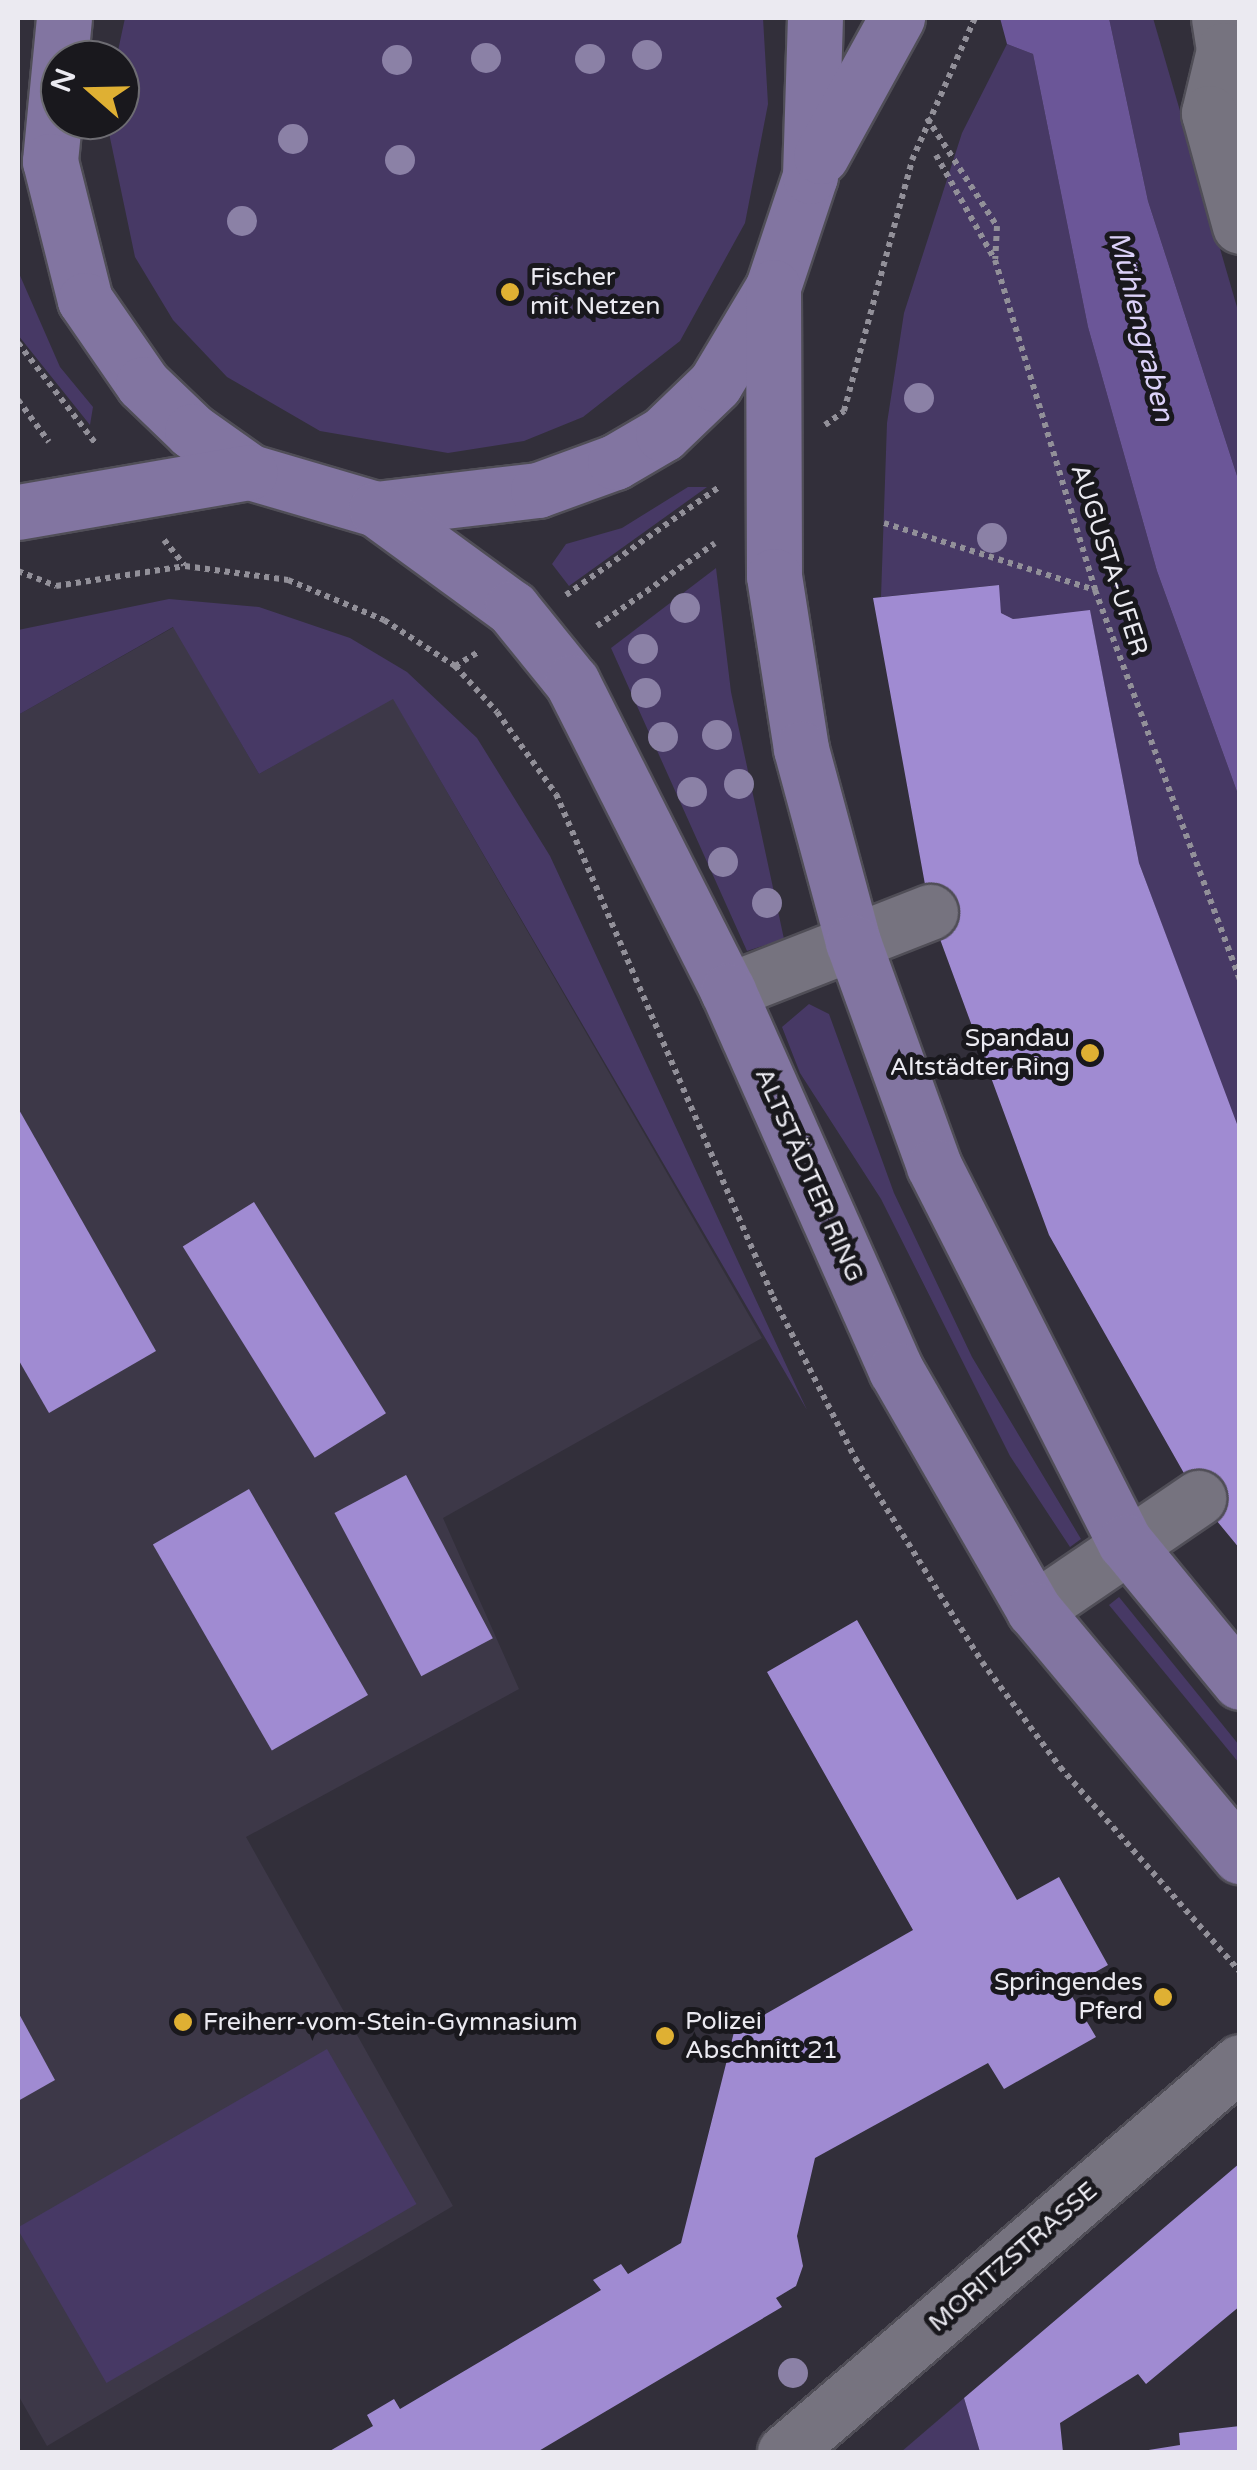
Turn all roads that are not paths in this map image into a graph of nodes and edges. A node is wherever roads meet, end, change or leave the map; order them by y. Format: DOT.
graph roads {
  1 [pos="815,18"];
  2 [pos="897,18"];
  3 [pos="61,26"];
  4 [pos="1227,38"];
  5 [pos="18,116"];
  6 [pos="810,176"];
  7 [pos="1240,226"];
  8 [pos="773,287"];
  9 [pos="250,472"];
  10 [pos="376,509"];
  11 [pos="18,512"];
  12 [pos="930,912"];
  13 [pos="853,942"];
  14 [pos="728,991"];
  15 [pos="1198,1498"];
  16 [pos="1125,1542"];
  17 [pos="1034,1610"];
  18 [pos="1240,1682"];
  19 [pos="1240,1856"];
  20 [pos="1240,2062"];
  21 [pos="785,2452"];
  1 -- 6 [label="main road"];
  2 -- 6 [label="main road"];
  3 -- 5 [label="main road"];
  3 -- 9 [label="main road"];
  4 -- 7 [label="street"];
  6 -- 8 [label="main road"];
  8 -- 10 [label="main road"];
  8 -- 13 [label="main road"];
  9 -- 10 [label="main road"];
  9 -- 11 [label="main road"];
  10 -- 14 [label="main road, ALTSTÄDTER RING"];
  12 -- 13 [label="street"];
  13 -- 14 [label="street"];
  13 -- 16 [label="main road"];
  14 -- 17 [label="main road, ALTSTÄDTER RING"];
  15 -- 16 [label="street"];
  16 -- 17 [label="street"];
  16 -- 18 [label="main road"];
  17 -- 19 [label="main road, ALTSTÄDTER RING"];
  20 -- 21 [label="street, MORITZSTRASSE"];
}
